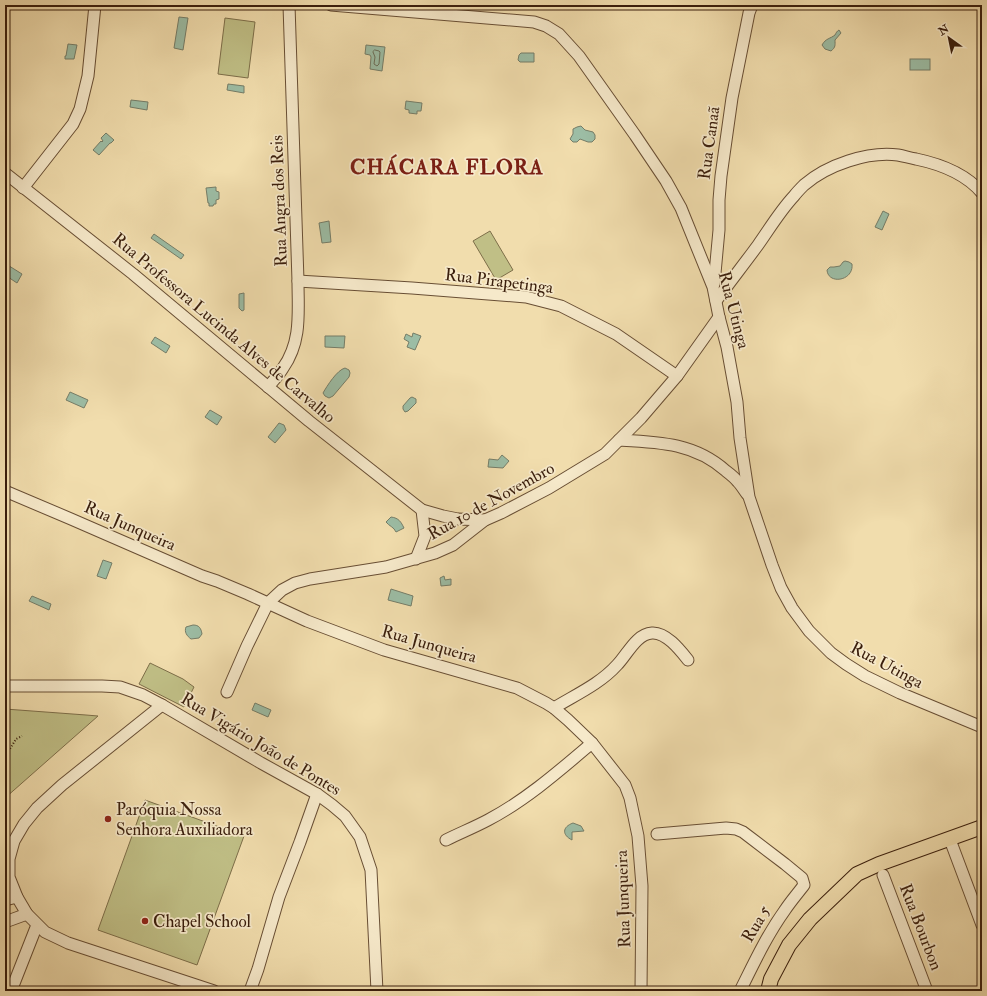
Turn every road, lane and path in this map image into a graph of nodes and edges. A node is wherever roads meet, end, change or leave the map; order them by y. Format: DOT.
graph roads {
  1 [pos="95,5"];
  2 [pos="289,5"];
  3 [pos="331,5"];
  4 [pos="752,5"];
  5 [pos="5,173"];
  6 [pos="23,188"];
  7 [pos="982,193"];
  8 [pos="298,282"];
  9 [pos="714,286"];
  10 [pos="716,301"];
  11 [pos="719,317"];
  12 [pos="676,376"];
  13 [pos="268,387"];
  14 [pos="619,440"];
  15 [pos="5,491"];
  16 [pos="749,497"];
  17 [pos="422,510"];
  18 [pos="485,520"];
  19 [pos="416,559"];
  20 [pos="268,603"];
  21 [pos="688,660"];
  22 [pos="5,686"];
  23 [pos="228,692"];
  24 [pos="162,705"];
  25 [pos="554,708"];
  26 [pos="982,727"];
  27 [pos="22,736"];
  28 [pos="592,743"];
  29 [pos="5,746"];
  30 [pos="317,794"];
  31 [pos="982,827"];
  32 [pos="657,834"];
  33 [pos="446,840"];
  34 [pos="952,845"];
  35 [pos="883,875"];
  36 [pos="17,897"];
  37 [pos="5,900"];
  38 [pos="27,914"];
  39 [pos="5,922"];
  40 [pos="37,925"];
  41 [pos="982,925"];
  42 [pos="11,991"];
  43 [pos="214,991"];
  44 [pos="250,991"];
  45 [pos="377,991"];
  46 [pos="641,991"];
  47 [pos="740,991"];
  48 [pos="768,991"];
  49 [pos="927,991"];
  1 -- 6 [label="street"];
  2 -- 8 [label="street, Rua Angra dos Reis"];
  3 -- 9 [label="street, Rua Utinga"];
  4 -- 9 [label="street, Rua Canaã"];
  5 -- 6 [label="street, Rua Professora Lucinda Alves de Carvalho"];
  6 -- 13 [label="street, Rua Professora Lucinda Alves de Carvalho"];
  7 -- 10 [label="street"];
  8 -- 12 [label="street, Rua Pirapetinga"];
  8 -- 13 [label="street, Rua Angra dos Reis"];
  9 -- 10 [label="street, Rua Utinga"];
  10 -- 11 [label="street, Rua Utinga"];
  11 -- 12 [label="street, Rua 10 de Novembro"];
  11 -- 16 [label="street, Rua Utinga"];
  12 -- 14 [label="street, Rua 10 de Novembro"];
  13 -- 17 [label="street, Rua Professora Lucinda Alves de Carvalho"];
  14 -- 16 [label="street"];
  14 -- 18 [label="street, Rua 10 de Novembro"];
  15 -- 20 [label="street, Rua Junqueira"];
  16 -- 26 [label="street, Rua Utinga"];
  17 -- 18 [label="street, Rua Professora Lucinda Alves de Carvalho"];
  17 -- 19 [label="street"];
  18 -- 19 [label="street, Rua 10 de Novembro"];
  19 -- 20 [label="street, Rua 10 de Novembro"];
  20 -- 23 [label="street, Rua 10 de Novembro"];
  20 -- 25 [label="street, Rua Junqueira"];
  21 -- 25 [label="street"];
  22 -- 24 [label="street, Rua Vigário João de Pontes"];
  24 -- 30 [label="street, Rua Vigário João de Pontes"];
  24 -- 36 [label="street"];
  25 -- 28 [label="street, Rua Junqueira"];
  27 -- 29 [label="path"];
  28 -- 33 [label="street"];
  28 -- 46 [label="street, Rua Junqueira"];
  30 -- 44 [label="street"];
  30 -- 45 [label="street, Rua Vigário João de Pontes"];
  31 -- 48 [label="main road"];
  32 -- 47 [label="street, Rua 5"];
  34 -- 41 [label="street"];
  35 -- 49 [label="street, Rua Bourbon"];
  36 -- 37 [label="street"];
  36 -- 38 [label="street"];
  38 -- 39 [label="street"];
  38 -- 40 [label="street"];
  40 -- 42 [label="street"];
  40 -- 43 [label="street"];
}
